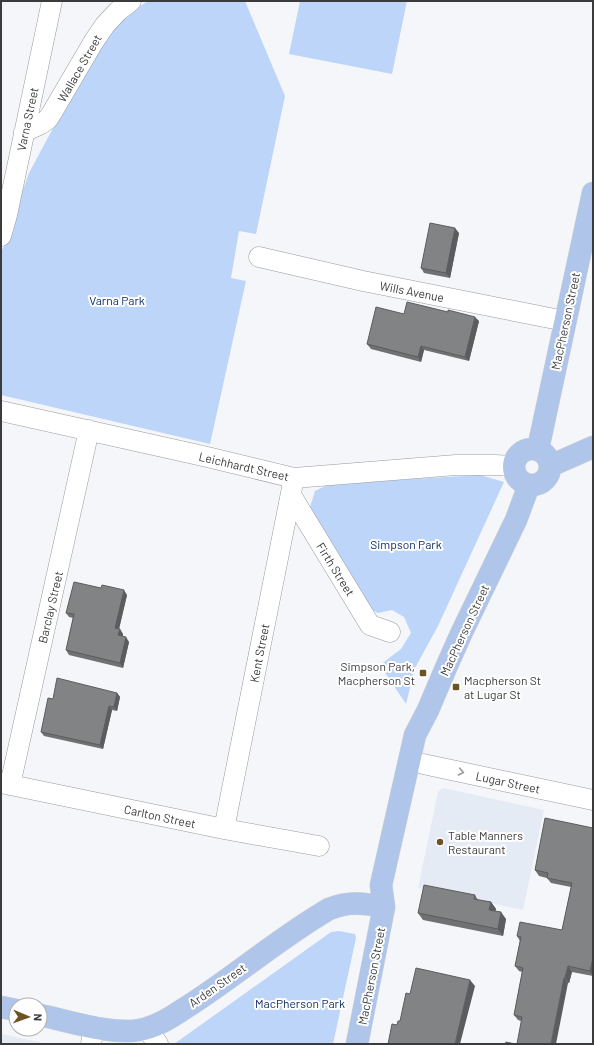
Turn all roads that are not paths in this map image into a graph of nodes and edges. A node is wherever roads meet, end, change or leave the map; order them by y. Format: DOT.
graph roads {
  1 [pos="52,1"];
  2 [pos="131,1"];
  3 [pos="24,132"];
  4 [pos="593,193"];
  5 [pos="1,236"];
  6 [pos="259,257"];
  7 [pos="565,321"];
  8 [pos="1,411"];
  9 [pos="89,430"];
  10 [pos="593,447"];
  11 [pos="544,458"];
  12 [pos="514,466"];
  13 [pos="529,485"];
  14 [pos="292,487"];
  15 [pos="390,632"];
  16 [pos="428,710"];
  17 [pos="422,764"];
  18 [pos="5,784"];
  19 [pos="593,800"];
  20 [pos="224,829"];
  21 [pos="319,846"];
  22 [pos="384,907"];
  23 [pos="48,1018"];
  24 [pos="92,1035"];
  25 [pos="153,1036"];
  26 [pos="357,1044"];
  1 -- 3 [label="street, Varna Street"];
  2 -- 3 [label="street, Wallace Street"];
  3 -- 5 [label="street, Varna Street"];
  4 -- 7 [label="main road, MacPherson Street"];
  6 -- 7 [label="street, Wills Avenue"];
  7 -- 11 [label="main road, MacPherson Street"];
  8 -- 9 [label="street, Leichhardt Street"];
  9 -- 14 [label="street, Leichhardt Street"];
  9 -- 18 [label="street, Barclay Street"];
  10 -- 11 [label="main road"];
  11 -- 12 [label="main road"];
  11 -- 13 [label="main road"];
  12 -- 13 [label="main road"];
  12 -- 14 [label="street, Leichhardt Street"];
  13 -- 16 [label="main road, MacPherson Street"];
  14 -- 15 [label="street, Firth Street"];
  14 -- 20 [label="street, Kent Street"];
  16 -- 17 [label="main road, MacPherson Street"];
  16 -- 22 [label="main road, MacPherson Street"];
  17 -- 19 [label="street, Lugar Street, one-way"];
  17 -- 22 [label="main road, MacPherson Street"];
  18 -- 20 [label="street, Carlton Street"];
  20 -- 21 [label="street, Carlton Street"];
  22 -- 25 [label="main road, Arden Street"];
  22 -- 26 [label="main road, MacPherson Street"];
  23 -- 24 [label="main road, Arden Street"];
  24 -- 25 [label="main road, Arden Street"];
}
